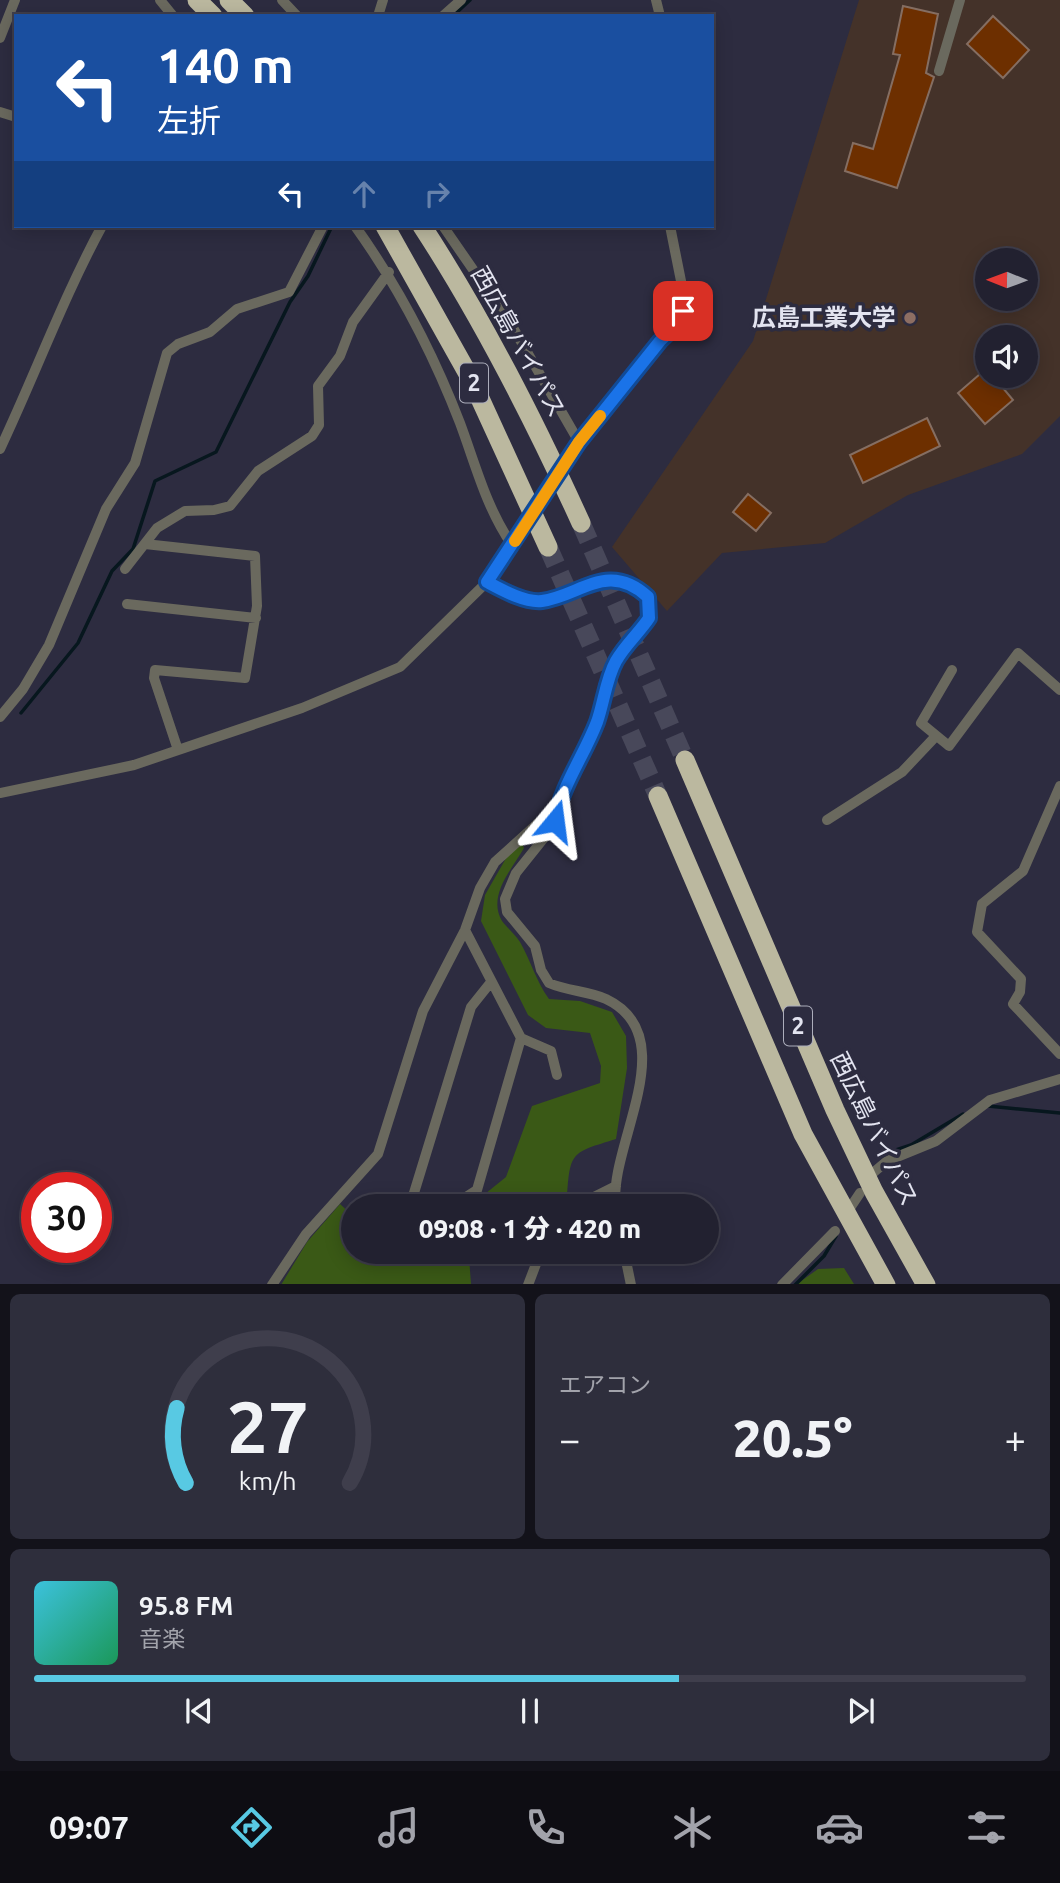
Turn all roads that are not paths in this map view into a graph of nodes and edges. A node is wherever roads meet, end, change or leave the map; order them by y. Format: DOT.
graph roads {
  1 [pos="15,0"];
  2 [pos="160,0"];
  3 [pos="197,0"];
  4 [pos="229,0"];
  5 [pos="282,0"];
  6 [pos="461,0"];
  7 [pos="960,0"];
  8 [pos="171,14"];
  9 [pos="211,14"];
  10 [pos="244,14"];
  11 [pos="295,14"];
  12 [pos="445,14"];
  13 [pos="12,18"];
  14 [pos="0,38"];
  15 [pos="939,71"];
  16 [pos="101,228"];
  17 [pos="322,228"];
  18 [pos="356,228"];
  19 [pos="386,228"];
  20 [pos="423,228"];
  21 [pos="444,228"];
  22 [pos="670,228"];
  23 [pos="389,272"];
  24 [pos="579,442"];
  25 [pos="0,449"];
  26 [pos="581,523"];
  27 [pos="145,544"];
  28 [pos="512,545"];
  29 [pos="548,547"];
  30 [pos="125,569"];
  31 [pos="487,582"];
  32 [pos="127,604"];
  33 [pos="256,618"];
  34 [pos="952,670"];
  35 [pos="1060,690"];
  36 [pos="0,717"];
  37 [pos="936,736"];
  38 [pos="178,750"];
  39 [pos="685,760"];
  40 [pos="1060,786"];
  41 [pos="0,793"];
  42 [pos="560,796"];
  43 [pos="658,796"];
  44 [pos="827,820"];
  45 [pos="466,930"];
  46 [pos="491,982"];
  47 [pos="521,1038"];
  48 [pos="1060,1054"];
  49 [pos="557,1075"];
  50 [pos="1060,1079"];
  51 [pos="874,1172"];
  52 [pos="617,1186"];
  53 [pos="860,1193"];
  54 [pos="414,1194"];
  55 [pos="471,1194"];
  56 [pos="601,1194"];
  57 [pos="617,1194"];
  58 [pos="850,1208"];
  59 [pos="835,1231"];
  60 [pos="536,1264"];
  61 [pos="627,1264"];
  62 [pos="272,1284"];
  63 [pos="528,1284"];
  64 [pos="631,1284"];
  65 [pos="782,1284"];
  66 [pos="886,1284"];
  67 [pos="926,1284"];
  1 -- 13 [label="street"];
  2 -- 8 [label="street"];
  3 -- 9 [label="highway"];
  4 -- 10 [label="highway"];
  5 -- 11 [label="street"];
  6 -- 12 [label="street"];
  7 -- 15 [label="street"];
  13 -- 14 [label="street"];
  16 -- 25 [label="street"];
  17 -- 36 [label="street"];
  18 -- 23 [label="street"];
  19 -- 29 [label="highway, 2"];
  20 -- 26 [label="highway, 西広島バイパス / 2"];
  21 -- 24 [label="street"];
  22 -- 24 [label="street"];
  23 -- 27 [label="street"];
  23 -- 28 [label="street"];
  24 -- 28 [label="street, bridge"];
  27 -- 30 [label="street"];
  27 -- 33 [label="street"];
  28 -- 31 [label="street"];
  31 -- 38 [label="street"];
  31 -- 42 [label="street"];
  32 -- 33 [label="street"];
  33 -- 38 [label="street"];
  34 -- 37 [label="street"];
  35 -- 37 [label="street"];
  37 -- 44 [label="street"];
  38 -- 41 [label="street"];
  39 -- 67 [label="highway, 西広島バイパス / 2"];
  40 -- 48 [label="street"];
  42 -- 45 [label="street"];
  42 -- 52 [label="street"];
  43 -- 66 [label="highway, 2"];
  45 -- 46 [label="street"];
  45 -- 62 [label="street"];
  46 -- 47 [label="street"];
  46 -- 54 [label="street"];
  47 -- 49 [label="street"];
  47 -- 55 [label="street"];
  50 -- 51 [label="street"];
  52 -- 56 [label="street"];
  52 -- 57 [label="street"];
  53 -- 58 [label="street"];
  59 -- 65 [label="street"];
  60 -- 63 [label="street"];
  61 -- 64 [label="street"];
}
